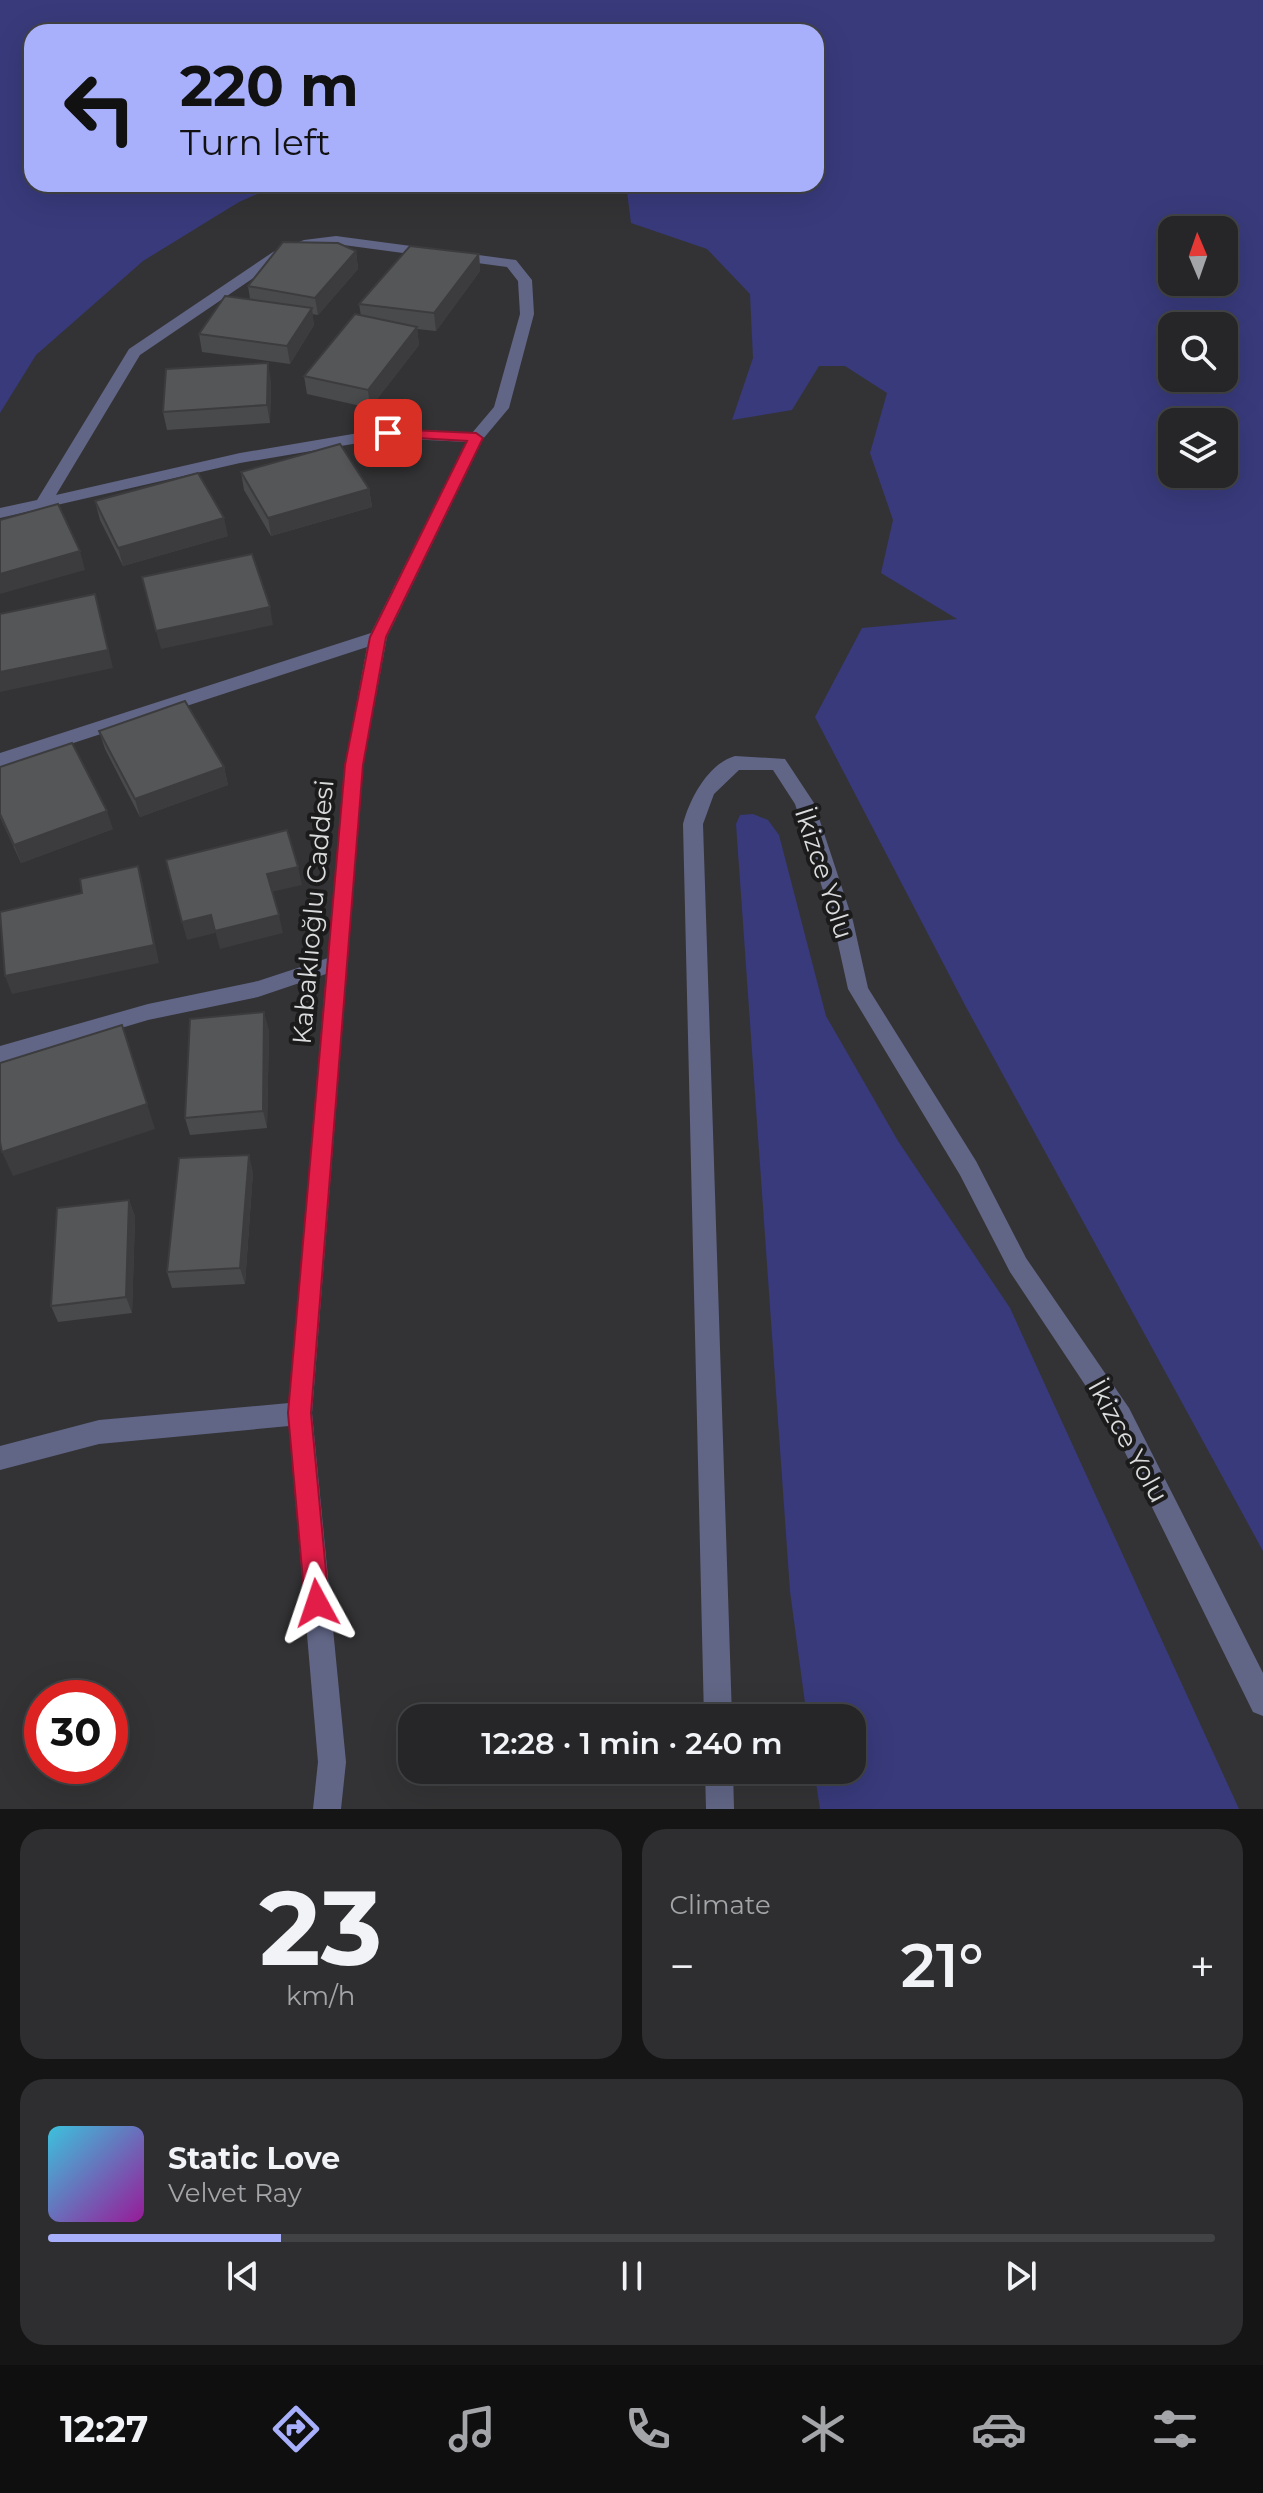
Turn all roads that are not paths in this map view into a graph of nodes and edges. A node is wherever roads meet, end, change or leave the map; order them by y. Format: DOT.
graph roads {
  1 [pos="476,438"];
  2 [pos="44,501"];
  3 [pos="0,513"];
  4 [pos="378,637"];
  5 [pos="0,760"];
  6 [pos="339,962"];
  7 [pos="0,1055"];
  8 [pos="300,1413"];
  9 [pos="0,1458"];
  10 [pos="1263,1702"];
  11 [pos="718,1704"];
  12 [pos="719,1784"];
  13 [pos="327,1809"];
  14 [pos="720,1809"];
  1 -- 2 [label="street"];
  1 -- 2 [label="street, Kabaklıoğlu Caddesi"];
  1 -- 4 [label="street, Kabaklıoğlu Caddesi"];
  2 -- 3 [label="street"];
  4 -- 5 [label="street"];
  4 -- 6 [label="street, Kabaklıoğlu Caddesi"];
  6 -- 7 [label="street"];
  6 -- 8 [label="street, Kabaklıoğlu Caddesi"];
  8 -- 9 [label="street"];
  8 -- 13 [label="street, Kabaklıoğlu Caddesi"];
  10 -- 11 [label="street, İkizce Yolu"];
  12 -- 14 [label="street"];
}
